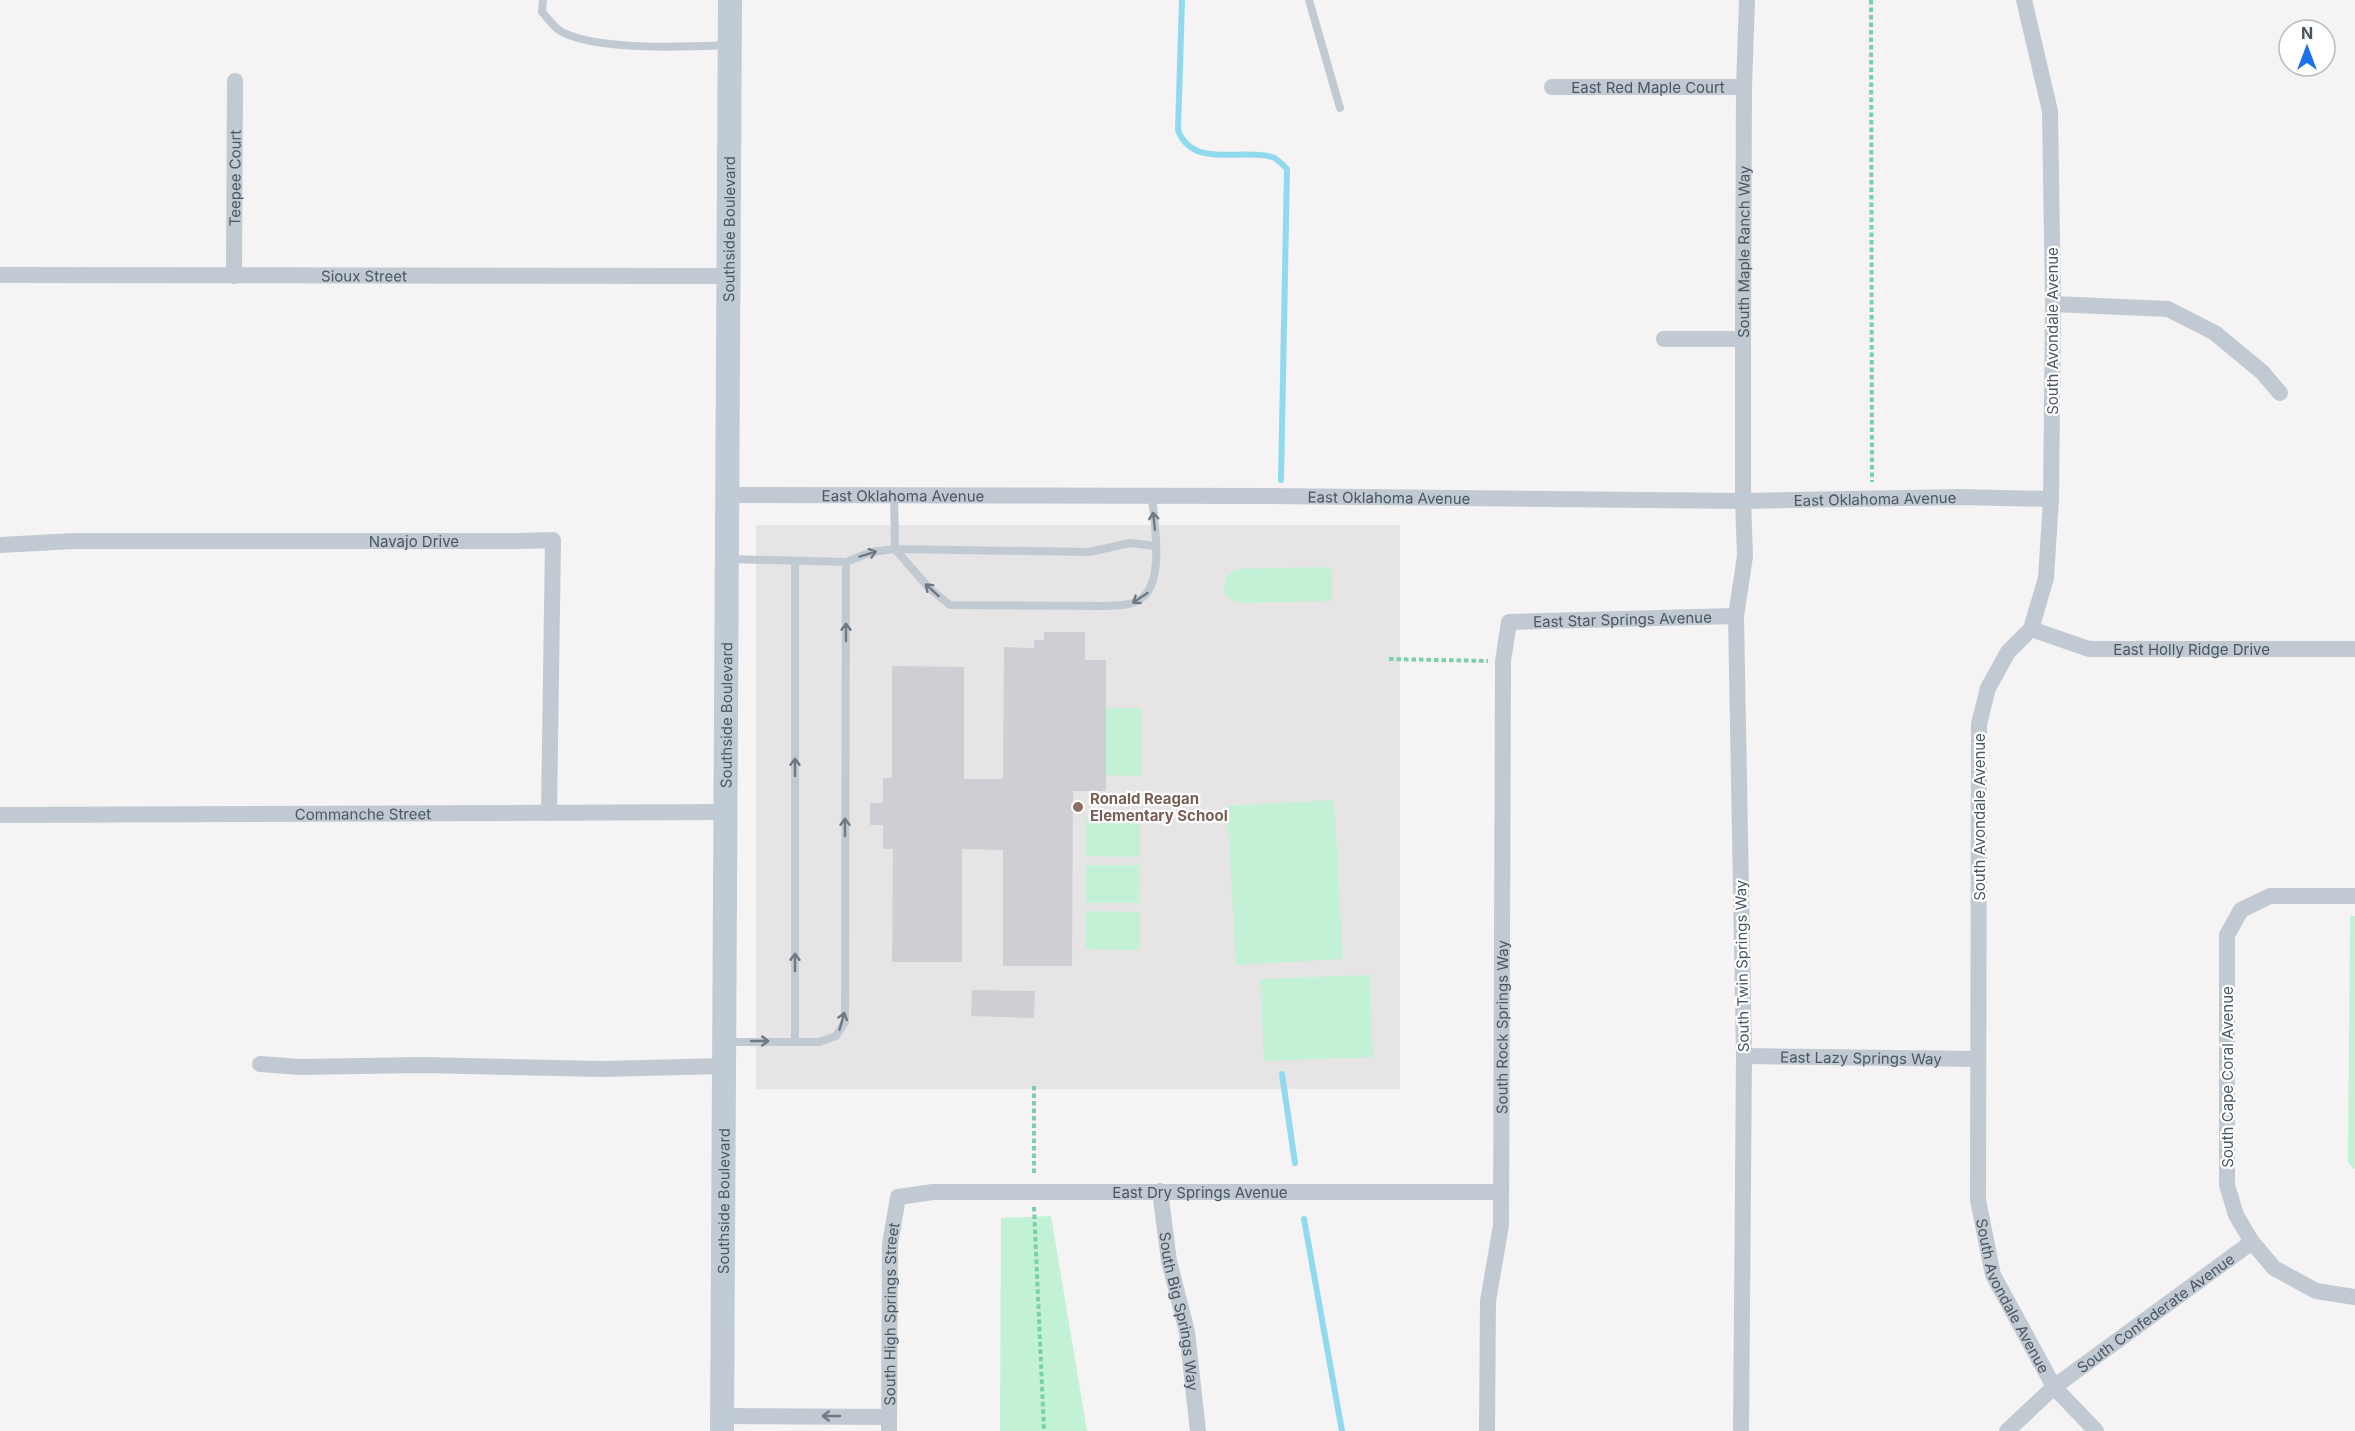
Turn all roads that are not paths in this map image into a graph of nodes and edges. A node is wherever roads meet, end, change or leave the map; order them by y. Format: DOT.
graph roads {
  1 [pos="543,0"];
  2 [pos="730,0"];
  3 [pos="1309,0"];
  4 [pos="1747,0"];
  5 [pos="2024,0"];
  6 [pos="729,45"];
  7 [pos="235,81"];
  8 [pos="1552,87"];
  9 [pos="1744,87"];
  10 [pos="1340,108"];
  11 [pos="0,275"];
  12 [pos="234,276"];
  13 [pos="728,276"];
  14 [pos="2053,304"];
  15 [pos="1664,339"];
  16 [pos="1743,339"];
  17 [pos="2280,393"];
  18 [pos="727,495"];
  19 [pos="894,495"];
  20 [pos="1152,496"];
  21 [pos="2051,498"];
  22 [pos="1743,501"];
  23 [pos="0,545"];
  24 [pos="1155,546"];
  25 [pos="895,549"];
  26 [pos="727,559"];
  27 [pos="795,561"];
  28 [pos="846,562"];
  29 [pos="1736,616"];
  30 [pos="1509,622"];
  31 [pos="2031,628"];
  32 [pos="2355,649"];
  33 [pos="725,812"];
  34 [pos="549,813"];
  35 [pos="0,815"];
  36 [pos="2355,896"];
  37 [pos="795,1041"];
  38 [pos="724,1042"];
  39 [pos="1744,1056"];
  40 [pos="1978,1059"];
  41 [pos="260,1064"];
  42 [pos="724,1066"];
  43 [pos="1160,1191"];
  44 [pos="1501,1192"];
  45 [pos="898,1197"];
  46 [pos="2252,1242"];
  47 [pos="2355,1297"];
  48 [pos="2054,1387"];
  49 [pos="723,1423"];
  50 [pos="889,1424"];
  51 [pos="1198,1431"];
  52 [pos="1487,1431"];
  53 [pos="1742,1431"];
  54 [pos="2007,1431"];
  55 [pos="2096,1431"];
  1 -- 6 [label="lane"];
  2 -- 6 [label="main road, Southside Boulevard"];
  3 -- 10 [label="lane"];
  4 -- 9 [label="street, South Maple Ranch Way"];
  5 -- 14 [label="street, South Avondale Avenue"];
  6 -- 13 [label="main road, Southside Boulevard"];
  7 -- 12 [label="street, Teepee Court"];
  8 -- 9 [label="street, East Red Maple Court"];
  9 -- 16 [label="street, South Maple Ranch Way"];
  11 -- 12 [label="street, Sioux Street"];
  12 -- 13 [label="street, Sioux Street"];
  13 -- 18 [label="main road, Southside Boulevard"];
  14 -- 17 [label="street"];
  14 -- 21 [label="street, South Avondale Avenue"];
  15 -- 16 [label="street"];
  16 -- 22 [label="street, South Maple Ranch Way"];
  18 -- 19 [label="street, East Oklahoma Avenue"];
  18 -- 26 [label="main road, Southside Boulevard"];
  19 -- 20 [label="street, East Oklahoma Avenue"];
  19 -- 25 [label="lane"];
  20 -- 22 [label="street, East Oklahoma Avenue"];
  24 -- 20 [label="lane, one-way"];
  21 -- 22 [label="street, East Oklahoma Avenue"];
  21 -- 31 [label="street, South Avondale Avenue"];
  22 -- 29 [label="street, South Twin Springs Way"];
  23 -- 34 [label="street, Navajo Drive"];
  24 -- 25 [label="lane"];
  24 -- 25 [label="lane, one-way"];
  28 -- 25 [label="lane, one-way"];
  26 -- 27 [label="lane"];
  26 -- 33 [label="main road, Southside Boulevard"];
  27 -- 28 [label="lane"];
  37 -- 27 [label="lane, one-way"];
  37 -- 28 [label="lane, one-way"];
  29 -- 30 [label="street, East Star Springs Avenue"];
  29 -- 39 [label="street, South Twin Springs Way"];
  30 -- 44 [label="street, South Rock Springs Way"];
  31 -- 32 [label="street, East Holly Ridge Drive"];
  31 -- 40 [label="street, South Avondale Avenue"];
  33 -- 34 [label="street, Commanche Street"];
  33 -- 38 [label="main road, Southside Boulevard"];
  34 -- 35 [label="street, Commanche Street"];
  36 -- 46 [label="street, South Cape Coral Avenue"];
  38 -- 37 [label="lane, one-way"];
  38 -- 42 [label="main road, Southside Boulevard"];
  39 -- 40 [label="street, East Lazy Springs Way"];
  39 -- 53 [label="street, South Twin Springs Way"];
  40 -- 48 [label="street, South Avondale Avenue"];
  41 -- 42 [label="street"];
  42 -- 49 [label="main road, Southside Boulevard"];
  43 -- 44 [label="street, East Dry Springs Avenue"];
  43 -- 45 [label="street, East Dry Springs Avenue"];
  43 -- 51 [label="street, South Big Springs Way"];
  44 -- 52 [label="street, South Rock Springs Way"];
  45 -- 50 [label="street, South High Springs Street"];
  46 -- 47 [label="street, South Cape Coral Avenue"];
  46 -- 48 [label="street, South Confederate Avenue"];
  48 -- 54 [label="street, South Confederate Avenue"];
  48 -- 55 [label="street, South Avondale Avenue"];
  50 -- 49 [label="street, one-way"];
}
